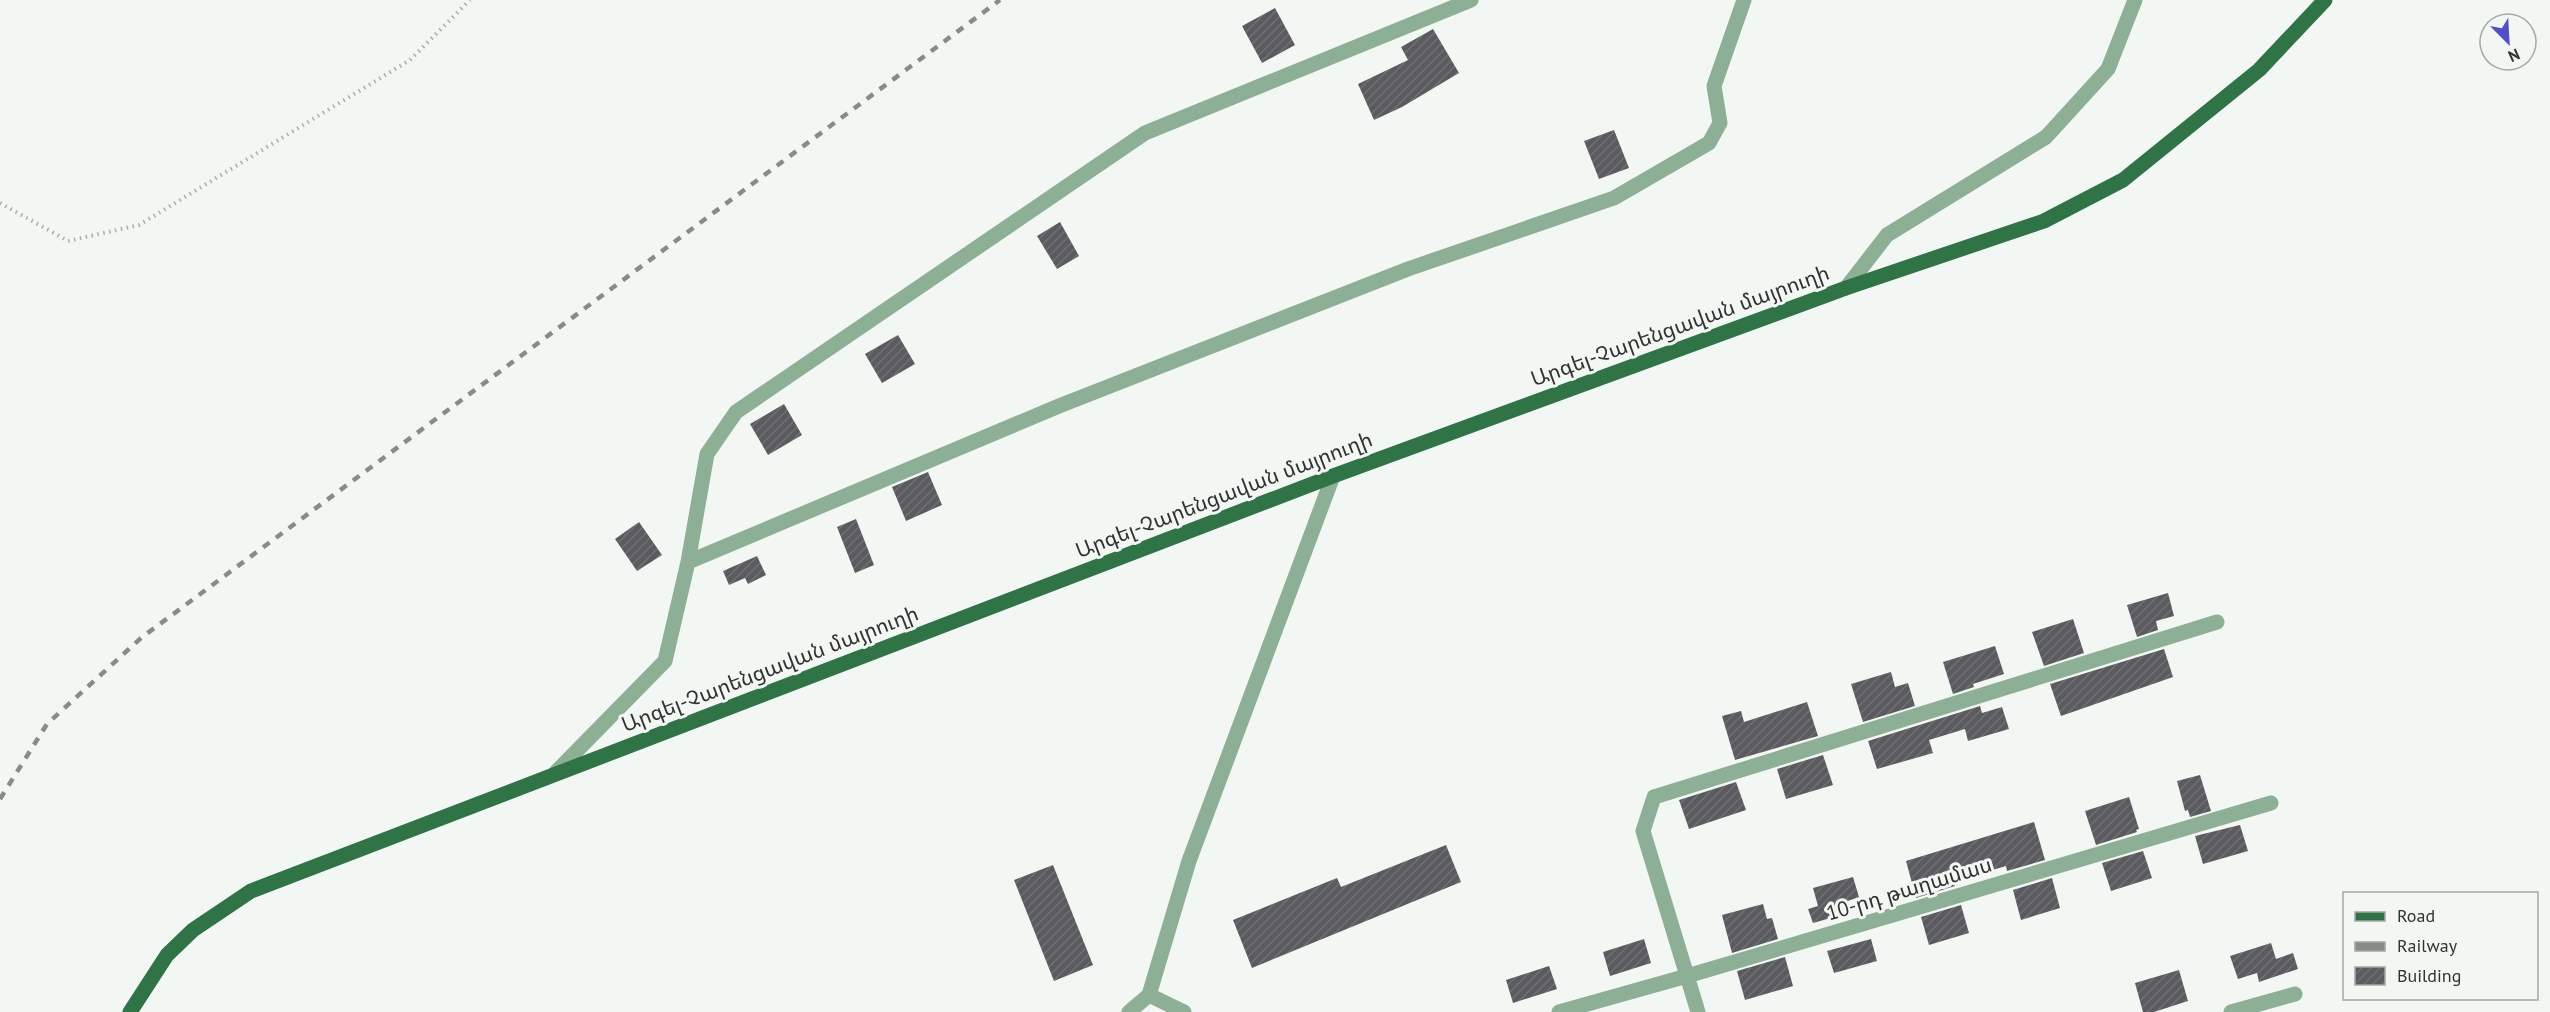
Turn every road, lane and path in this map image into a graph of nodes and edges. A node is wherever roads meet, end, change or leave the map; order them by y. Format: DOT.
graph roads {
  1 [pos="470,0"];
  2 [pos="1471,0"];
  3 [pos="1744,0"];
  4 [pos="2135,0"];
  5 [pos="2325,0"];
  6 [pos="0,203"];
  7 [pos="1846,288"];
  8 [pos="1333,476"];
  9 [pos="688,562"];
  10 [pos="2217,622"];
  11 [pos="555,773"];
  12 [pos="2271,804"];
  13 [pos="1688,976"];
  14 [pos="2295,994"];
  15 [pos="1149,995"];
  16 [pos="130,1012"];
  17 [pos="1129,1012"];
  18 [pos="1184,1012"];
  19 [pos="1559,1012"];
  20 [pos="1698,1012"];
  21 [pos="2231,1012"];
  1 -- 6 [label="path"];
  2 -- 9 [label="street"];
  3 -- 9 [label="street"];
  4 -- 7 [label="street"];
  5 -- 7 [label="main road, Արգել-Չարենցավան մայրուղի"];
  7 -- 8 [label="main road, Արգել-Չարենցավան մայրուղի"];
  8 -- 11 [label="main road, Արգել-Չարենցավան մայրուղի"];
  8 -- 15 [label="street"];
  9 -- 11 [label="street"];
  10 -- 13 [label="street"];
  11 -- 16 [label="main road, Արգել-Չարենցավան մայրուղի"];
  12 -- 13 [label="street, 10-րդ թաղամաս"];
  13 -- 19 [label="street, 10-րդ թաղամաս"];
  13 -- 20 [label="street"];
  14 -- 21 [label="street"];
  15 -- 17 [label="street"];
  15 -- 18 [label="street"];
}
